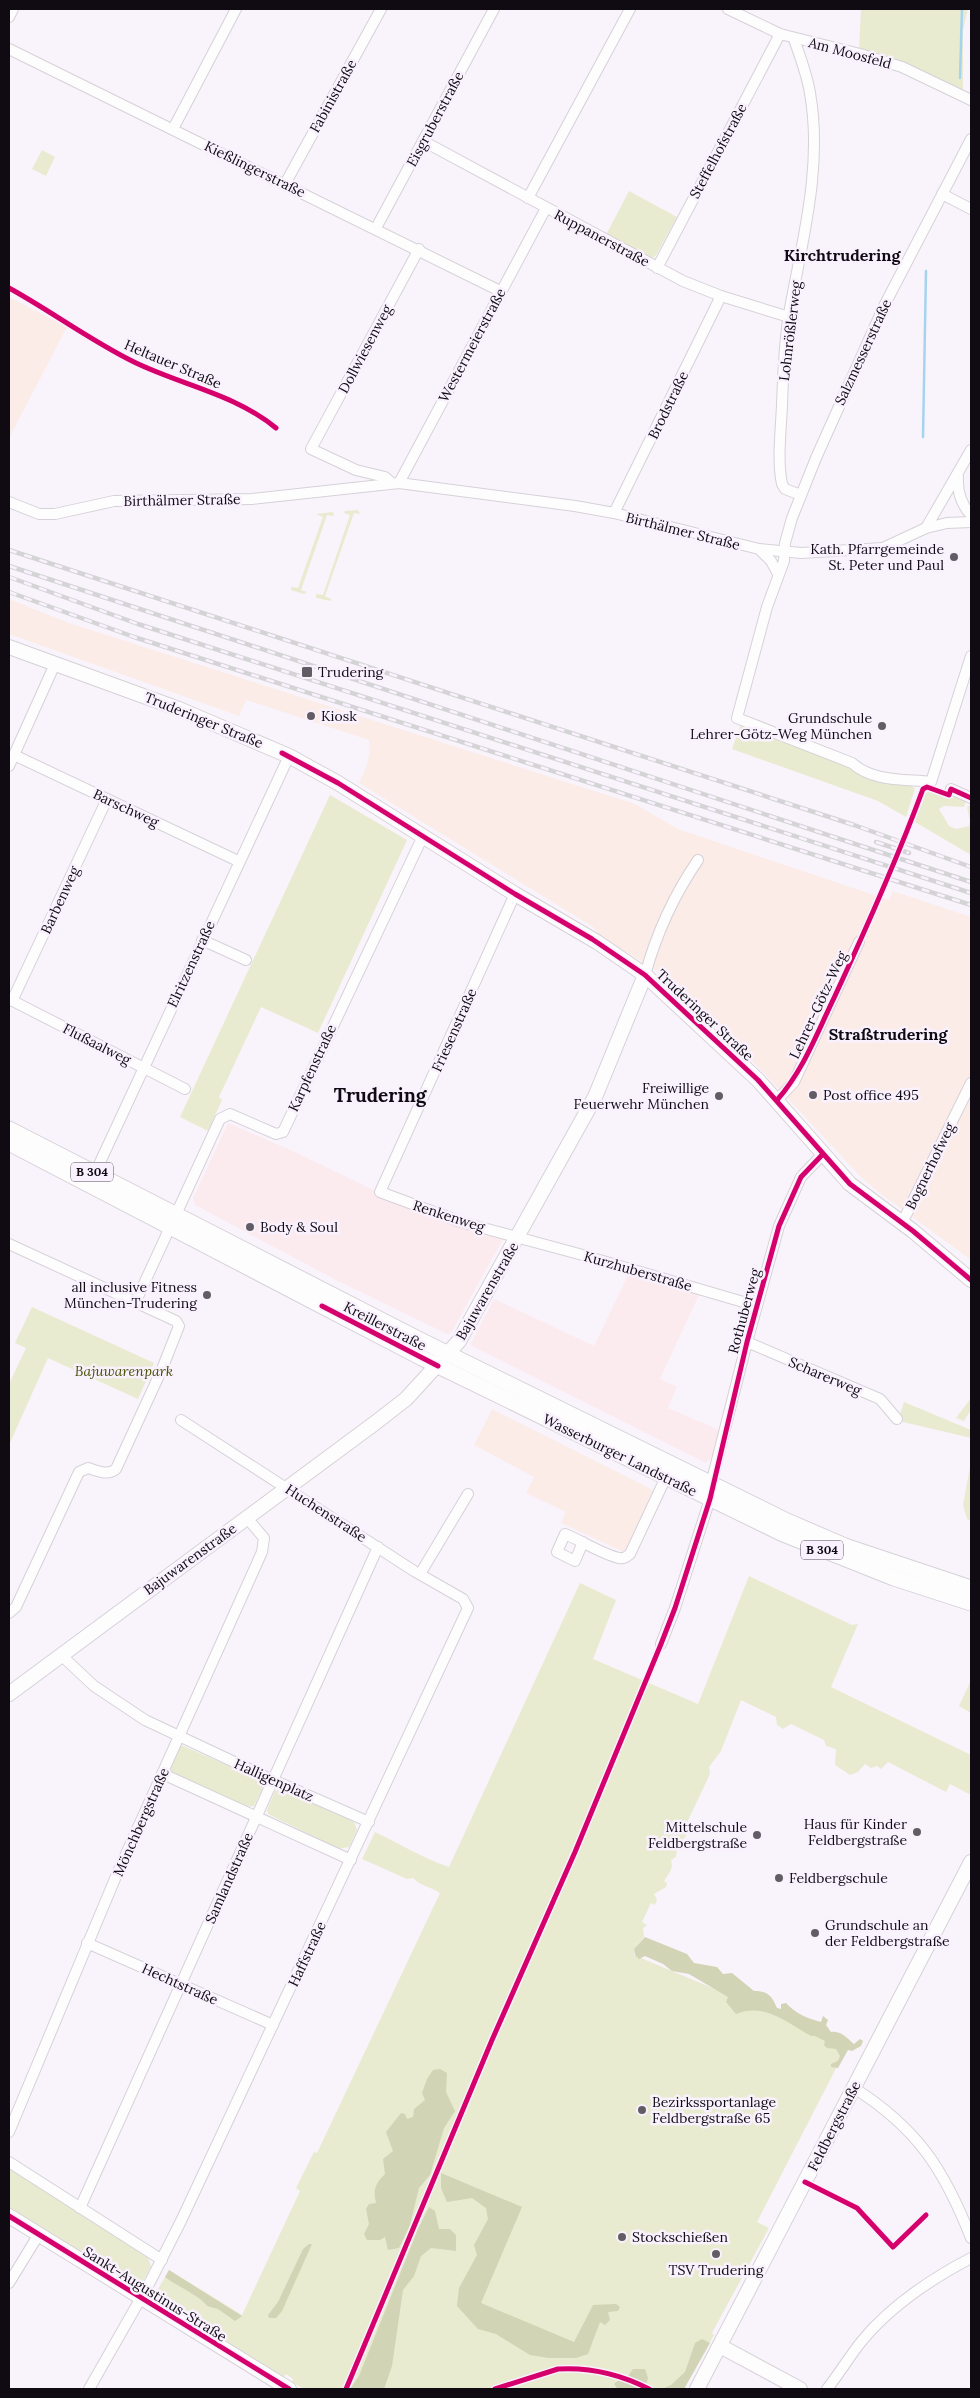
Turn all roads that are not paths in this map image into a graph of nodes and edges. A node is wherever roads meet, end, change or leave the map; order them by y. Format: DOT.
graph roads {
  1 [pos="13,9"];
  2 [pos="236,9"];
  3 [pos="381,9"];
  4 [pos="494,9"];
  5 [pos="630,9"];
  6 [pos="728,9"];
  7 [pos="9,17"];
  8 [pos="780,34"];
  9 [pos="794,39"];
  10 [pos="9,49"];
  11 [pos="971,100"];
  12 [pos="173,129"];
  13 [pos="971,139"];
  14 [pos="423,142"];
  15 [pos="285,184"];
  16 [pos="942,194"];
  17 [pos="528,198"];
  18 [pos="546,208"];
  19 [pos="971,209"];
  20 [pos="376,228"];
  21 [pos="419,249"];
  22 [pos="657,268"];
  23 [pos="500,291"];
  24 [pos="721,296"];
  25 [pos="789,317"];
  26 [pos="311,449"];
  27 [pos="971,450"];
  28 [pos="356,470"];
  29 [pos="958,473"];
  30 [pos="395,483"];
  31 [pos="358,486"];
  32 [pos="801,496"];
  33 [pos="9,502"];
  34 [pos="614,514"];
  35 [pos="971,515"];
  36 [pos="971,522"];
  37 [pos="926,528"];
  38 [pos="759,549"];
  39 [pos="784,553"];
  40 [pos="778,574"];
  41 [pos="9,647"];
  42 [pos="971,656"];
  43 [pos="55,664"];
  44 [pos="14,755"];
  45 [pos="289,756"];
  46 [pos="9,766"];
  47 [pos="951,790"];
  48 [pos="971,798"];
  49 [pos="107,799"];
  50 [pos="423,836"];
  51 [pos="698,860"];
  52 [pos="238,861"];
  53 [pos="514,894"];
  54 [pos="202,940"];
  55 [pos="859,942"];
  56 [pos="246,960"];
  57 [pos="645,975"];
  58 [pos="11,1000"];
  59 [pos="144,1068"];
  60 [pos="971,1083"];
  61 [pos="185,1089"];
  62 [pos="777,1100"];
  63 [pos="9,1129"];
  64 [pos="9,1143"];
  65 [pos="822,1155"];
  66 [pos="95,1173"];
  67 [pos="380,1192"];
  68 [pos="173,1221"];
  69 [pos="902,1223"];
  70 [pos="518,1238"];
  71 [pos="9,1244"];
  72 [pos="971,1280"];
  73 [pos="136,1301"];
  74 [pos="757,1306"];
  75 [pos="746,1342"];
  76 [pos="448,1354"];
  77 [pos="438,1366"];
  78 [pos="181,1420"];
  79 [pos="897,1420"];
  80 [pos="666,1477"];
  81 [pos="288,1488"];
  82 [pos="711,1492"];
  83 [pos="468,1494"];
  84 [pos="247,1518"];
  85 [pos="583,1542"];
  86 [pos="378,1548"];
  87 [pos="420,1574"];
  88 [pos="971,1588"];
  89 [pos="971,1603"];
  90 [pos="468,1608"];
  91 [pos="9,1613"];
  92 [pos="661,1644"];
  93 [pos="61,1655"];
  94 [pos="9,1694"];
  95 [pos="179,1736"];
  96 [pos="163,1774"];
  97 [pos="273,1780"];
  98 [pos="256,1817"];
  99 [pos="369,1822"];
  100 [pos="351,1860"];
  101 [pos="971,1862"];
  102 [pos="87,1943"];
  103 [pos="181,1984"];
  104 [pos="273,2025"];
  105 [pos="854,2088"];
  106 [pos="9,2132"];
  107 [pos="9,2162"];
  108 [pos="80,2208"];
  109 [pos="9,2216"];
  110 [pos="39,2234"];
  111 [pos="971,2238"];
  112 [pos="971,2258"];
  113 [pos="162,2260"];
  114 [pos="9,2283"];
  115 [pos="140,2298"];
  116 [pos="720,2346"];
  117 [pos="272,2385"];
  118 [pos="89,2389"];
  119 [pos="289,2389"];
  120 [pos="697,2389"];
  121 [pos="800,2389"];
  122 [pos="828,2389"];
  1 -- 7 [label="street"];
  2 -- 12 [label="street"];
  3 -- 15 [label="street, Fabinistraße"];
  4 -- 14 [label="street, Eisgruberstraße"];
  5 -- 17 [label="street"];
  6 -- 8 [label="street, Am Moosfeld"];
  8 -- 9 [label="street, Am Moosfeld"];
  8 -- 22 [label="street, Steffelhofstraße"];
  9 -- 11 [label="street, Am Moosfeld"];
  9 -- 25 [label="street, Lohnrößlerweg"];
  10 -- 12 [label="street, Kießlingerstraße"];
  12 -- 15 [label="street, Kießlingerstraße"];
  13 -- 16 [label="street, Salzmesserstraße"];
  14 -- 17 [label="street, Ruppanerstraße"];
  14 -- 20 [label="street, Eisgruberstraße"];
  15 -- 20 [label="street, Kießlingerstraße"];
  16 -- 19 [label="street"];
  16 -- 32 [label="street, Salzmesserstraße"];
  17 -- 18 [label="street, Ruppanerstraße"];
  18 -- 22 [label="street, Ruppanerstraße"];
  18 -- 23 [label="street, Westermeierstraße"];
  20 -- 21 [label="street, Kießlingerstraße"];
  21 -- 23 [label="street, Kießlingerstraße"];
  21 -- 26 [label="street, Dollwiesenweg"];
  22 -- 24 [label="street, Ruppanerstraße"];
  23 -- 30 [label="street, Westermeierstraße"];
  24 -- 25 [label="street, Ruppanerstraße"];
  24 -- 34 [label="street, Brodstraße"];
  25 -- 32 [label="street, Lohnrößlerweg"];
  26 -- 28 [label="street, Birthälmer Straße"];
  27 -- 29 [label="street"];
  28 -- 30 [label="street, Birthälmer Straße"];
  28 -- 31 [label="street"];
  29 -- 35 [label="street"];
  29 -- 37 [label="street"];
  30 -- 31 [label="street, Birthälmer Straße"];
  30 -- 34 [label="street, Birthälmer Straße"];
  31 -- 33 [label="street, Birthälmer Straße"];
  32 -- 39 [label="street, Salzmesserstraße"];
  34 -- 38 [label="street, Birthälmer Straße"];
  36 -- 37 [label="street, Birthälmer Straße"];
  37 -- 39 [label="street, Birthälmer Straße"];
  38 -- 39 [label="street, Birthälmer Straße"];
  38 -- 40 [label="street"];
  39 -- 40 [label="street, Salzmesserstraße"];
  40 -- 42 [label="street, Salzmesserstraße"];
  41 -- 43 [label="street, Truderinger Straße"];
  43 -- 44 [label="street"];
  43 -- 45 [label="street, Truderinger Straße"];
  44 -- 46 [label="street"];
  44 -- 49 [label="street, Barschweg"];
  45 -- 50 [label="street, Truderinger Straße"];
  45 -- 52 [label="street, Elritzenstraße"];
  47 -- 48 [label="street"];
  49 -- 52 [label="street, Barschweg"];
  49 -- 58 [label="street, Barbenweg"];
  50 -- 53 [label="street, Truderinger Straße"];
  50 -- 68 [label="street, Karpfenstraße"];
  51 -- 57 [label="street, Bajuwarenstraße"];
  52 -- 54 [label="street, Elritzenstraße"];
  53 -- 57 [label="street, Truderinger Straße"];
  53 -- 67 [label="street, Friesenstraße"];
  54 -- 56 [label="street"];
  54 -- 59 [label="street, Elritzenstraße"];
  55 -- 62 [label="street, Lehrer-Götz-Weg"];
  57 -- 62 [label="street, Truderinger Straße"];
  57 -- 70 [label="street, Bajuwarenstraße"];
  58 -- 59 [label="street, Flußaalweg"];
  59 -- 61 [label="street, Flußaalweg"];
  59 -- 66 [label="street, Elritzenstraße"];
  60 -- 69 [label="street, Bognerhofweg"];
  62 -- 65 [label="street, Truderinger Straße"];
  63 -- 66 [label="main road, Kreillerstraße / B 304"];
  64 -- 68 [label="main road, Kreillerstraße / B 304"];
  65 -- 69 [label="street, Truderinger Straße"];
  65 -- 74 [label="street, Rothuberweg"];
  66 -- 68 [label="main road, Kreillerstraße / B 304"];
  67 -- 70 [label="street, Renkenweg"];
  68 -- 73 [label="street"];
  68 -- 76 [label="main road, Kreillerstraße / B 304"];
  68 -- 77 [label="main road, Kreillerstraße / B 304"];
  69 -- 72 [label="street, Truderinger Straße"];
  70 -- 74 [label="street, Kurzhuberstraße"];
  70 -- 76 [label="street, Bajuwarenstraße"];
  71 -- 73 [label="street"];
  73 -- 91 [label="street"];
  74 -- 75 [label="street, Rothuberweg"];
  75 -- 79 [label="street, Scharerweg"];
  75 -- 82 [label="street, Rothuberweg"];
  76 -- 77 [label="street, Bajuwarenstraße"];
  76 -- 82 [label="main road, Wasserburger Landstraße / B 304"];
  77 -- 80 [label="main road, Wasserburger Landstraße / B 304"];
  77 -- 81 [label="street, Bajuwarenstraße"];
  78 -- 81 [label="street, Huchenstraße"];
  80 -- 82 [label="main road, Wasserburger Landstraße / B 304"];
  80 -- 85 [label="street"];
  81 -- 84 [label="street, Bajuwarenstraße"];
  81 -- 86 [label="street, Huchenstraße"];
  82 -- 88 [label="main road, Wasserburger Landstraße / B 304"];
  82 -- 89 [label="main road, Wasserburger Landstraße / B 304"];
  82 -- 92 [label="street, Rothuberweg"];
  83 -- 87 [label="street"];
  84 -- 93 [label="street, Bajuwarenstraße"];
  84 -- 95 [label="street, Mönchbergstraße"];
  86 -- 87 [label="street, Huchenstraße"];
  86 -- 97 [label="street, Samlandstraße"];
  87 -- 90 [label="street, Huchenstraße"];
  90 -- 99 [label="street, Haffstraße"];
  93 -- 94 [label="street, Bajuwarenstraße"];
  93 -- 95 [label="street, Halligenplatz"];
  95 -- 96 [label="street, Mönchbergstraße"];
  95 -- 97 [label="street, Halligenplatz"];
  96 -- 98 [label="street"];
  96 -- 102 [label="street, Mönchbergstraße"];
  97 -- 98 [label="street, Samlandstraße"];
  97 -- 99 [label="street, Halligenplatz"];
  98 -- 100 [label="street"];
  98 -- 103 [label="street, Samlandstraße"];
  99 -- 100 [label="street, Haffstraße"];
  100 -- 104 [label="street, Haffstraße"];
  101 -- 105 [label="street, Feldbergstraße"];
  102 -- 103 [label="street, Hechtstraße"];
  102 -- 106 [label="street, Mönchbergstraße"];
  103 -- 104 [label="street, Hechtstraße"];
  103 -- 108 [label="street, Samlandstraße"];
  104 -- 113 [label="street, Haffstraße"];
  105 -- 111 [label="street"];
  105 -- 116 [label="street, Feldbergstraße"];
  107 -- 108 [label="street"];
  108 -- 113 [label="street"];
  109 -- 110 [label="street, Sankt-Augustinus-Straße"];
  110 -- 114 [label="street"];
  110 -- 115 [label="street, Sankt-Augustinus-Straße"];
  112 -- 122 [label="street"];
  113 -- 115 [label="street, Haffstraße"];
  115 -- 117 [label="street, Sankt-Augustinus-Straße"];
  115 -- 118 [label="street, Haffstraße"];
  116 -- 120 [label="street, Feldbergstraße"];
  116 -- 121 [label="street"];
  117 -- 119 [label="street, Sankt-Augustinus-Straße"];
}
